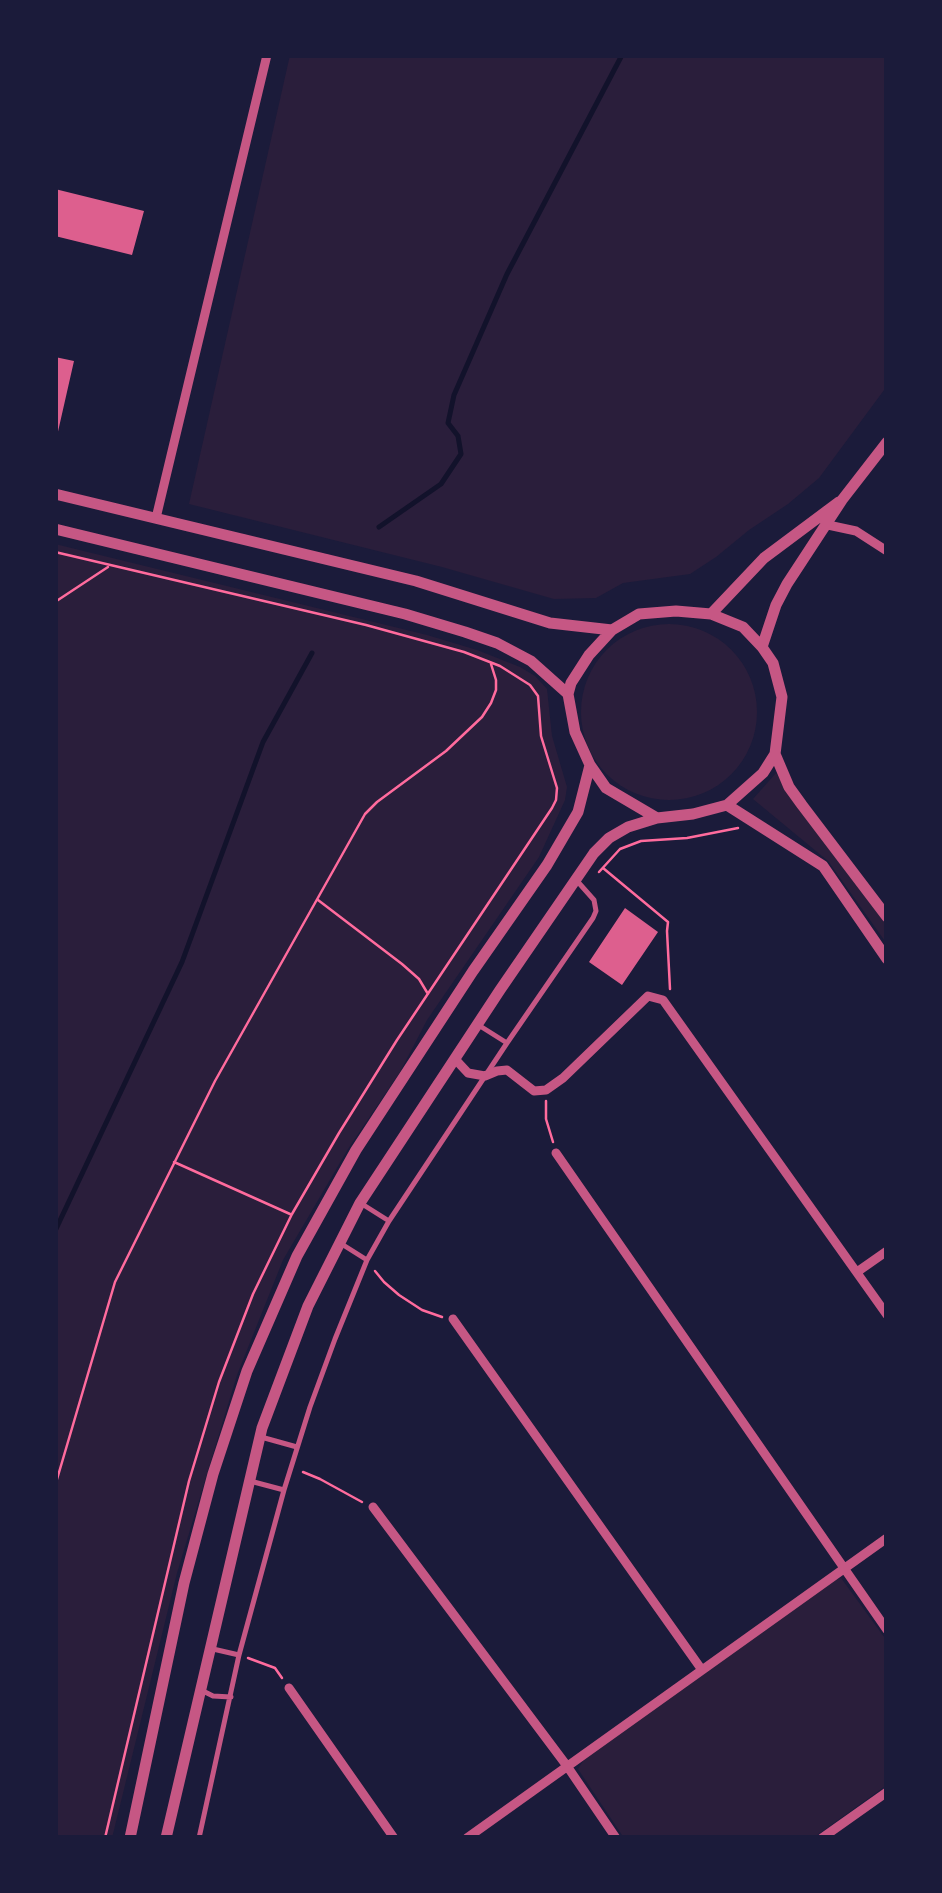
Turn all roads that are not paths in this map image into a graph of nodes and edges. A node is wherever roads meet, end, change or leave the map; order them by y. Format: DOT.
graph roads {
  1 [pos="267,55"];
  2 [pos="887,442"];
  3 [pos="55,494"];
  4 [pos="842,500"];
  5 [pos="156,518"];
  6 [pos="828,525"];
  7 [pos="55,530"];
  8 [pos="887,551"];
  9 [pos="711,614"];
  10 [pos="612,630"];
  11 [pos="762,647"];
  12 [pos="568,694"];
  13 [pos="774,754"];
  14 [pos="590,765"];
  15 [pos="727,805"];
  16 [pos="657,818"];
  17 [pos="576,880"];
  18 [pos="887,917"];
  19 [pos="887,959"];
  20 [pos="478,1025"];
  21 [pos="507,1044"];
  22 [pos="455,1059"];
  23 [pos="485,1076"];
  24 [pos="556,1153"];
  25 [pos="360,1203"];
  26 [pos="389,1222"];
  27 [pos="340,1242"];
  28 [pos="887,1251"];
  29 [pos="367,1260"];
  30 [pos="857,1272"];
  31 [pos="887,1314"];
  32 [pos="453,1319"];
  33 [pos="260,1437"];
  34 [pos="297,1448"];
  35 [pos="250,1480"];
  36 [pos="284,1490"];
  37 [pos="373,1507"];
  38 [pos="887,1538"];
  39 [pos="843,1569"];
  40 [pos="887,1630"];
  41 [pos="210,1648"];
  42 [pos="240,1655"];
  43 [pos="702,1670"];
  44 [pos="289,1688"];
  45 [pos="200,1689"];
  46 [pos="231,1697"];
  47 [pos="567,1766"];
  48 [pos="887,1792"];
  49 [pos="824,1837"];
  50 [pos="130,1838"];
  51 [pos="166,1838"];
  52 [pos="199,1838"];
  53 [pos="394,1838"];
  54 [pos="466,1838"];
  55 [pos="616,1838"];
  1 -- 5 [label="street"];
  2 -- 4 [label="street"];
  3 -- 5 [label="street"];
  4 -- 6 [label="street"];
  4 -- 9 [label="street"];
  5 -- 10 [label="street"];
  6 -- 8 [label="street"];
  6 -- 11 [label="street"];
  7 -- 12 [label="street"];
  9 -- 10 [label="street"];
  9 -- 11 [label="street"];
  10 -- 12 [label="street"];
  11 -- 13 [label="street"];
  12 -- 14 [label="street"];
  13 -- 15 [label="street"];
  13 -- 18 [label="street"];
  14 -- 16 [label="street"];
  14 -- 50 [label="street"];
  15 -- 16 [label="street"];
  15 -- 19 [label="street"];
  16 -- 17 [label="street"];
  17 -- 20 [label="street"];
  17 -- 21 [label="lane"];
  20 -- 21 [label="lane"];
  20 -- 22 [label="street"];
  21 -- 23 [label="lane"];
  22 -- 23 [label="street"];
  22 -- 25 [label="street"];
  23 -- 26 [label="lane"];
  23 -- 30 [label="street"];
  24 -- 39 [label="street"];
  25 -- 26 [label="lane"];
  25 -- 27 [label="street"];
  26 -- 29 [label="lane"];
  27 -- 29 [label="lane"];
  27 -- 33 [label="street"];
  28 -- 30 [label="street"];
  29 -- 34 [label="lane"];
  30 -- 31 [label="street"];
  32 -- 43 [label="street"];
  33 -- 34 [label="lane"];
  33 -- 35 [label="street"];
  34 -- 36 [label="lane"];
  35 -- 36 [label="lane"];
  35 -- 41 [label="street"];
  36 -- 42 [label="lane"];
  37 -- 47 [label="street"];
  38 -- 39 [label="street"];
  39 -- 40 [label="street"];
  39 -- 43 [label="street"];
  41 -- 42 [label="lane"];
  41 -- 45 [label="street"];
  42 -- 46 [label="lane"];
  43 -- 47 [label="street"];
  44 -- 53 [label="street"];
  45 -- 46 [label="lane"];
  45 -- 51 [label="street"];
  46 -- 52 [label="lane"];
  47 -- 54 [label="street"];
  47 -- 55 [label="street"];
  48 -- 49 [label="street"];
}
